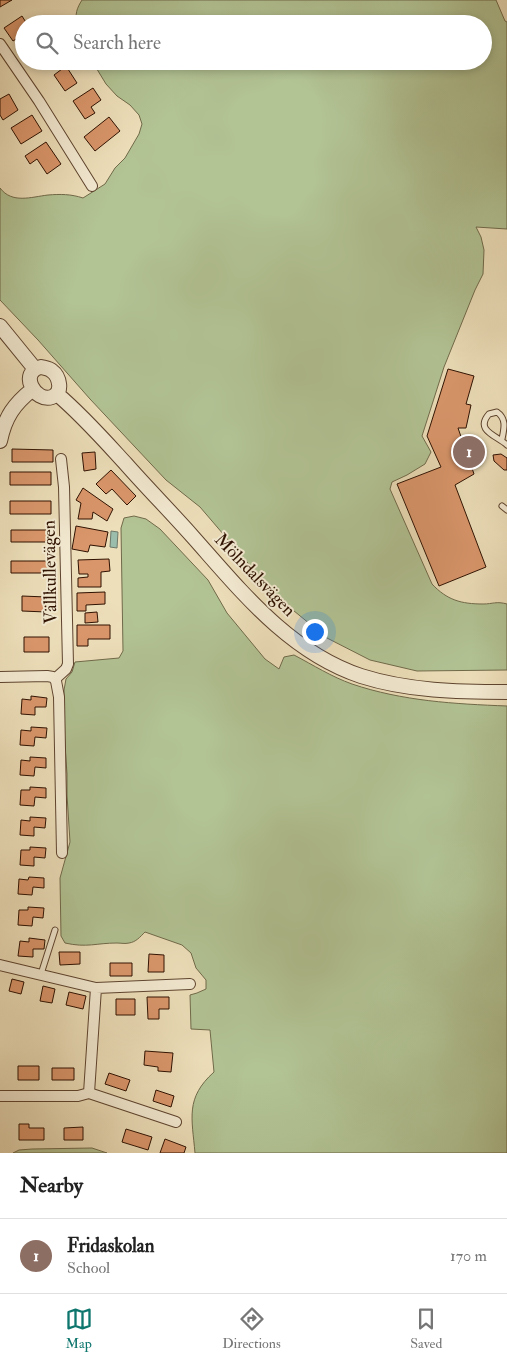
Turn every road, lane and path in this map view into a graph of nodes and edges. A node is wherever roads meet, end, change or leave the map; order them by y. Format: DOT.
graph roads {
  1 [pos="0,44"];
  2 [pos="15,66"];
  3 [pos="18,70"];
  4 [pos="92,186"];
  5 [pos="0,326"];
  6 [pos="34,369"];
  7 [pos="33,389"];
  8 [pos="57,394"];
  9 [pos="502,439"];
  10 [pos="0,441"];
  11 [pos="507,445"];
  12 [pos="61,459"];
  13 [pos="0,677"];
  14 [pos="55,679"];
  15 [pos="507,692"];
  16 [pos="62,853"];
  17 [pos="55,930"];
  18 [pos="0,964"];
  19 [pos="41,974"];
  20 [pos="190,984"];
  21 [pos="96,988"];
  22 [pos="89,1093"];
  23 [pos="0,1096"];
  24 [pos="176,1122"];
  1 -- 2 [label="street"];
  3 -- 4 [label="street"];
  5 -- 6 [label="street"];
  6 -- 7 [label="street"];
  6 -- 8 [label="street"];
  7 -- 8 [label="street"];
  7 -- 10 [label="street"];
  8 -- 15 [label="street, Mölndalsvägen"];
  9 -- 9 [label="lane"];
  9 -- 11 [label="lane"];
  12 -- 14 [label="street, Vällkullevägen"];
  13 -- 14 [label="street"];
  14 -- 16 [label="street"];
  17 -- 19 [label="lane"];
  18 -- 19 [label="street"];
  19 -- 21 [label="street"];
  20 -- 21 [label="street"];
  21 -- 22 [label="street"];
  22 -- 23 [label="street"];
  22 -- 24 [label="street"];
}
